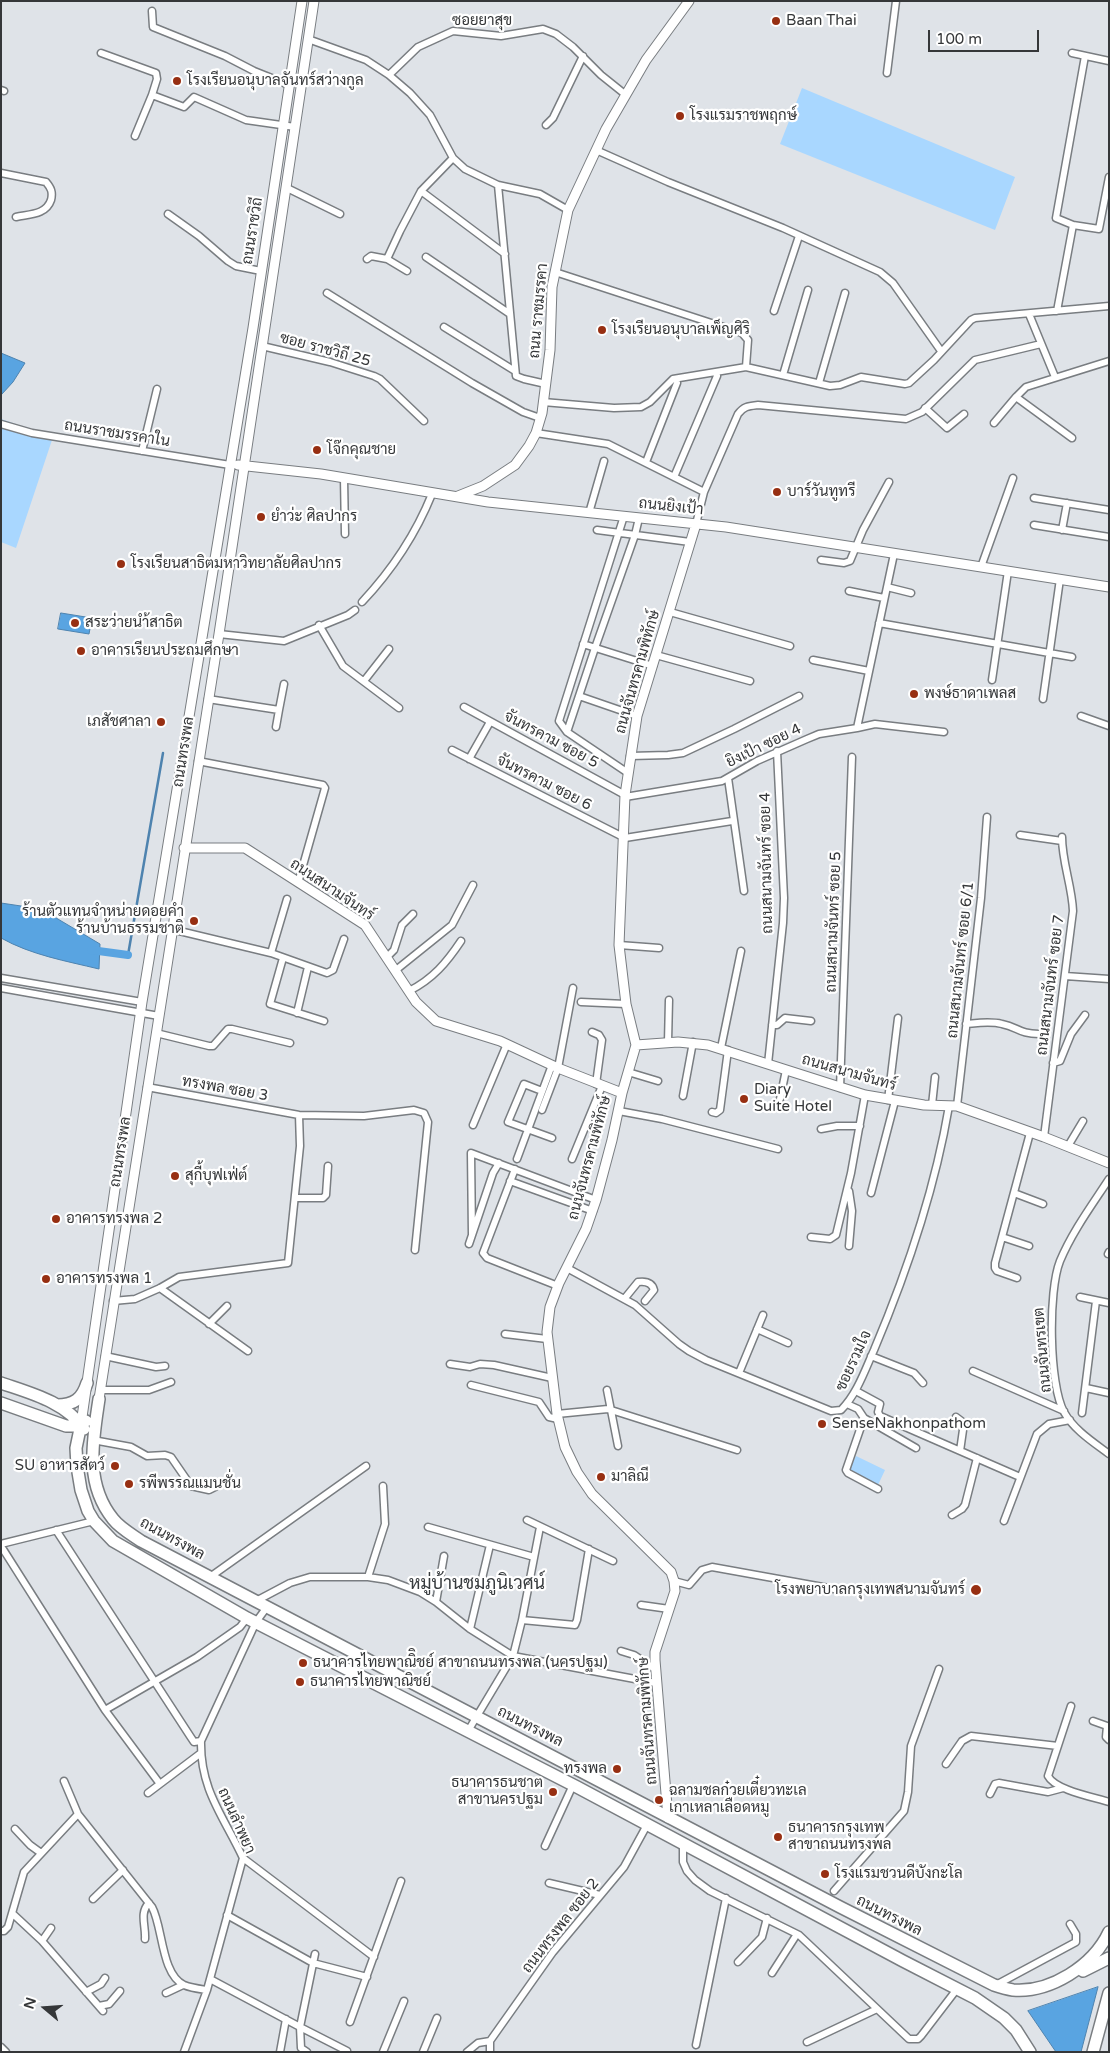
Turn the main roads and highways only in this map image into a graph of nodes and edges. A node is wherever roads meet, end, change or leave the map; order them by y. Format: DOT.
graph roads {
  1 [pos="302,1"];
  2 [pos="314,1"];
  3 [pos="689,1"];
  4 [pos="244,464"];
  5 [pos="230,465"];
  6 [pos="458,496"];
  7 [pos="696,524"];
  8 [pos="1109,588"];
  9 [pos="168,839"];
  10 [pos="185,844"];
  11 [pos="636,1045"];
  12 [pos="622,1093"];
  13 [pos="1109,1163"];
  14 [pos="1,1383"];
  15 [pos="87,1383"];
  16 [pos="99,1394"];
  17 [pos="1,1403"];
  18 [pos="57,1405"];
  19 [pos="55,1423"];
  20 [pos="81,1424"];
  21 [pos="92,1445"];
  22 [pos="76,1448"];
  23 [pos="668,1818"];
  24 [pos="813,1893"];
  25 [pos="806,1909"];
  26 [pos="1109,1932"];
  27 [pos="1109,1958"];
  28 [pos="1053,1983"];
  29 [pos="1109,1993"];
  30 [pos="1030,2052"];
  31 [pos="1093,2052"];
  1 -- 5 [label="main road, ถนนราชวิถี"];
  2 -- 4 [label="main road, ถนนราชวิถี"];
  3 -- 6 [label="main road, ถนน ราชมรรคา"];
  4 -- 5 [label="main road, ถนนยิงเป้า"];
  4 -- 6 [label="main road, ถนนยิงเป้า"];
  4 -- 10 [label="main road, ถนนทรงพล"];
  5 -- 9 [label="main road, ถนนทรงพล"];
  6 -- 7 [label="main road, ถนนยิงเป้า"];
  7 -- 8 [label="main road, ถนนยิงเป้า"];
  7 -- 11 [label="main road, ถนนจันทรคามพิทักษ์"];
  9 -- 10 [label="main road, ถนนสนามจันทร์"];
  9 -- 15 [label="main road, ถนนทรงพล"];
  10 -- 12 [label="main road, ถนนสนามจันทร์"];
  10 -- 16 [label="main road, ถนนทรงพล"];
  11 -- 12 [label="main road, ถนนจันทรคามพิทักษ์"];
  11 -- 13 [label="main road, ถนนสนามจันทร์"];
  12 -- 23 [label="main road, ถนนจันทรคามพิทักษ์"];
  14 -- 18 [label="highway"];
  15 -- 18 [label="highway"];
  15 -- 20 [label="main road, ถนนทรงพล"];
  16 -- 20 [label="highway"];
  16 -- 21 [label="highway, ถนนทรงพล"];
  17 -- 19 [label="highway"];
  18 -- 20 [label="highway"];
  19 -- 20 [label="highway"];
  19 -- 22 [label="highway"];
  20 -- 21 [label="highway"];
  20 -- 22 [label="highway, ถนนทรงพล"];
  21 -- 23 [label="highway, ถนนทรงพล"];
  22 -- 25 [label="highway, ถนนทรงพล"];
  23 -- 24 [label="highway, ถนนทรงพล"];
  24 -- 25 [label="highway"];
  24 -- 28 [label="highway, ถนนทรงพล"];
  25 -- 30 [label="highway, ถนนทรงพล"];
  26 -- 28 [label="highway, ถนนทรงพล"];
  27 -- 28 [label="highway"];
  29 -- 31 [label="highway"];
}
